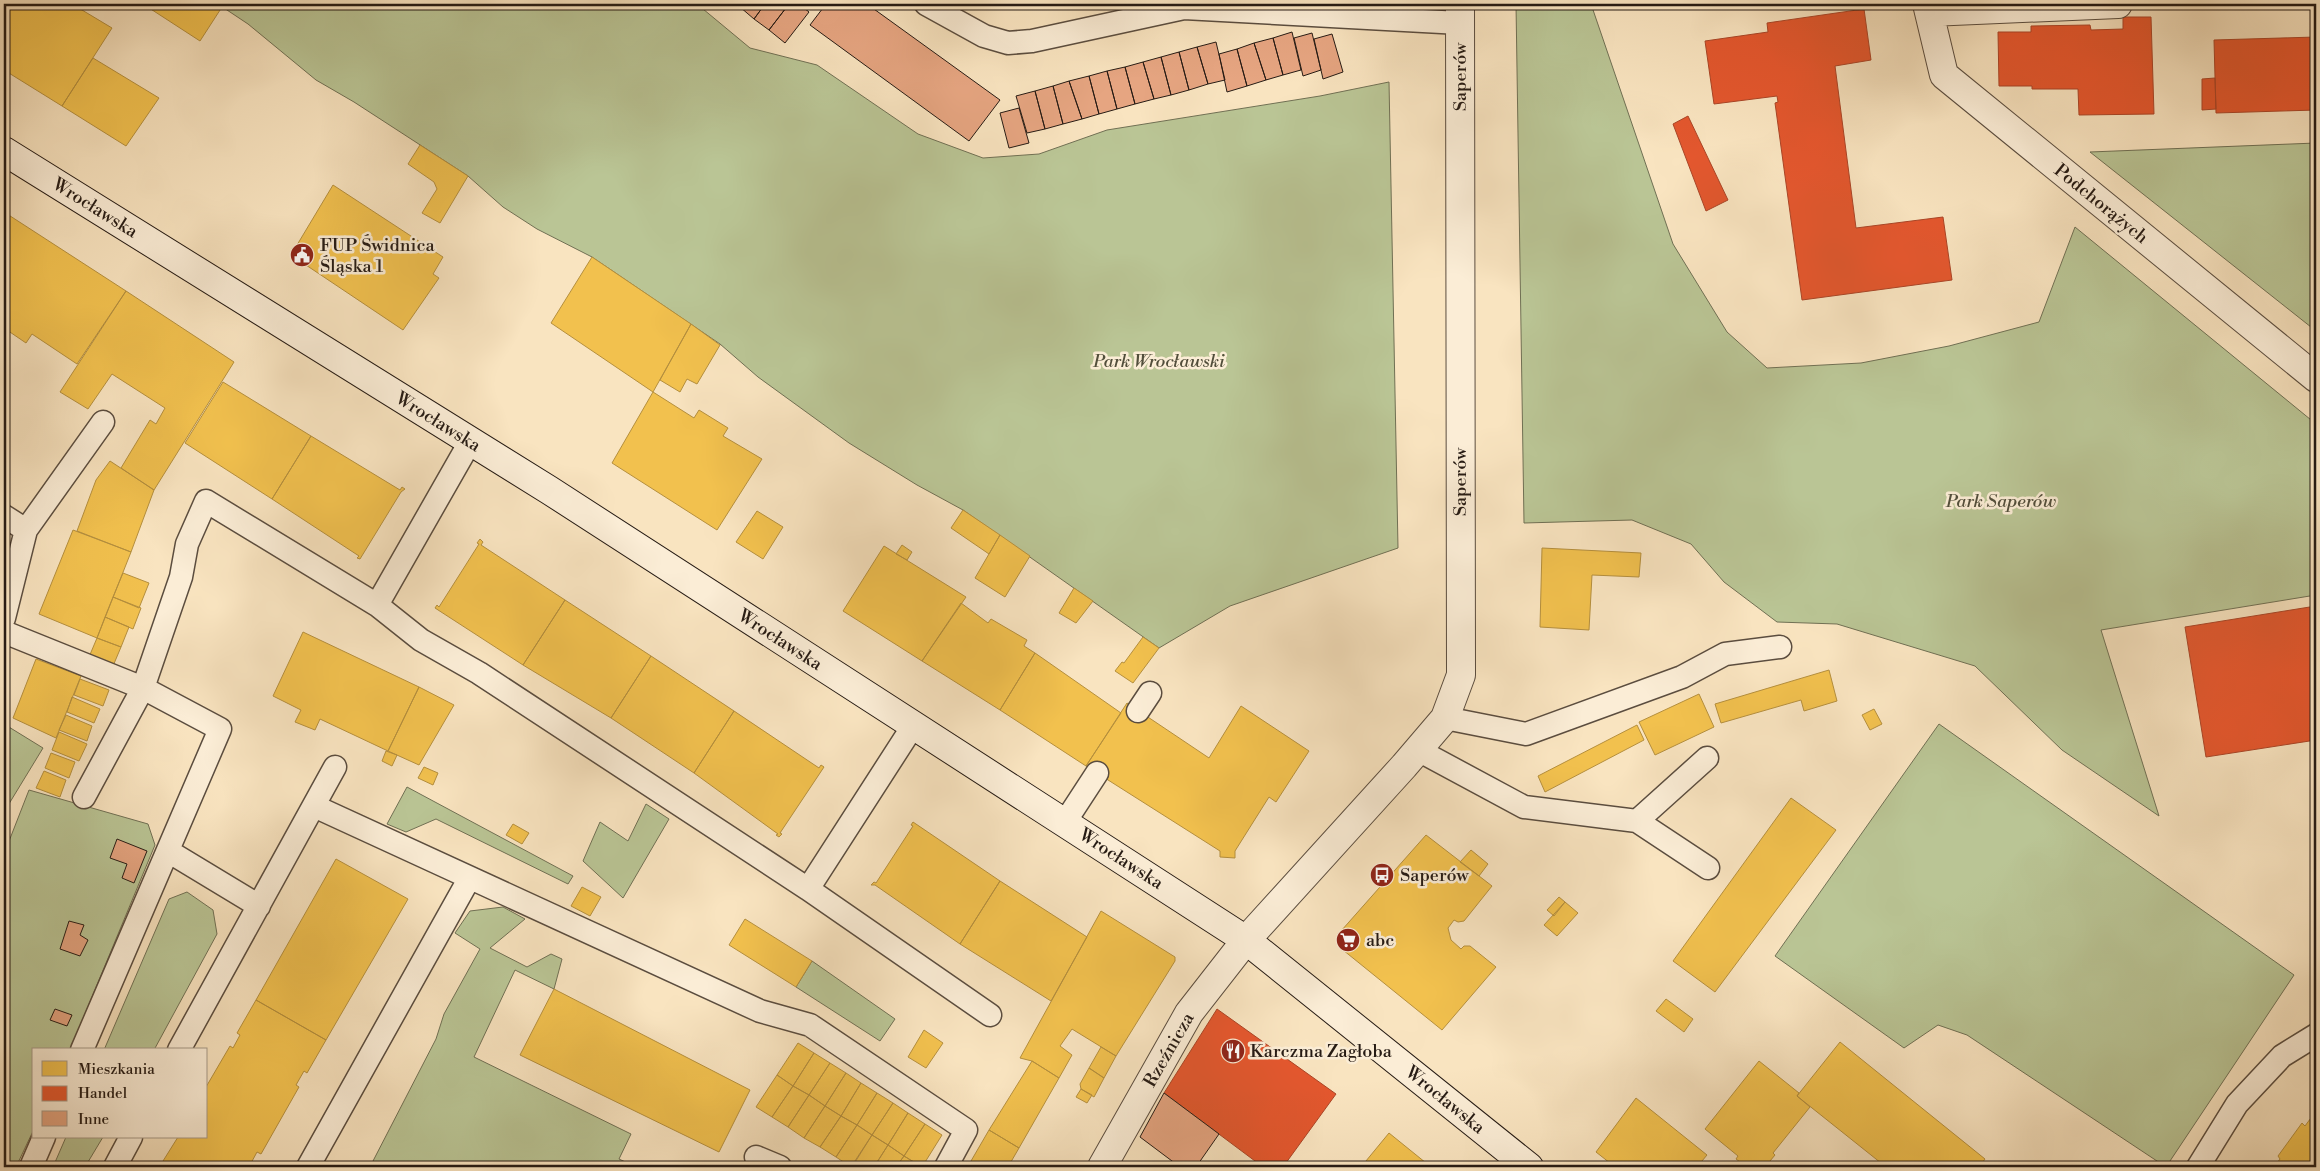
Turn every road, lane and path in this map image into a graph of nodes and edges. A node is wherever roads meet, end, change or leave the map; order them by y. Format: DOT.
graph roads {
  1 [pos="926,4"];
  2 [pos="2118,4"];
  3 [pos="1928,8"];
  4 [pos="1460,14"];
  5 [pos="4,151"];
  6 [pos="2316,378"];
  7 [pos="103,422"];
  8 [pos="470,442"];
  9 [pos="4,516"];
  10 [pos="26,530"];
  11 [pos="377,605"];
  12 [pos="4,618"];
  13 [pos="4,632"];
  14 [pos="1780,647"];
  15 [pos="143,688"];
  16 [pos="1445,718"];
  17 [pos="913,726"];
  18 [pos="1418,750"];
  19 [pos="1707,758"];
  20 [pos="335,767"];
  21 [pos="1097,773"];
  22 [pos="84,797"];
  23 [pos="314,806"];
  24 [pos="1637,821"];
  25 [pos="1065,822"];
  26 [pos="168,851"];
  27 [pos="1708,868"];
  28 [pos="470,879"];
  29 [pos="808,889"];
  30 [pos="258,906"];
  31 [pos="1246,940"];
  32 [pos="990,1015"];
  33 [pos="2316,1035"];
  34 [pos="83,1048"];
  35 [pos="180,1048"];
  36 [pos="44,1138"];
  37 [pos="130,1138"];
  38 [pos="756,1157"];
  39 [pos="31,1167"];
  40 [pos="114,1167"];
  41 [pos="308,1167"];
  42 [pos="780,1167"];
  43 [pos="946,1167"];
  44 [pos="1102,1167"];
  45 [pos="1529,1167"];
  46 [pos="2198,1167"];
  1 -- 4 [label="lane"];
  2 -- 3 [label="street"];
  3 -- 6 [label="street, Podchorążych"];
  4 -- 16 [label="street, Saperów"];
  5 -- 8 [label="street, Wrocławska"];
  7 -- 10 [label="lane"];
  8 -- 11 [label="lane"];
  8 -- 17 [label="street, Wrocławska"];
  9 -- 10 [label="lane"];
  10 -- 12 [label="lane"];
  11 -- 15 [label="lane"];
  11 -- 29 [label="lane"];
  13 -- 15 [label="lane"];
  14 -- 16 [label="lane"];
  15 -- 22 [label="lane"];
  15 -- 26 [label="lane"];
  16 -- 18 [label="street, Saperów"];
  17 -- 25 [label="street, Wrocławska"];
  17 -- 29 [label="lane"];
  18 -- 24 [label="lane"];
  18 -- 31 [label="street, Saperów"];
  19 -- 24 [label="lane"];
  20 -- 23 [label="lane"];
  21 -- 25 [label="lane"];
  23 -- 28 [label="lane"];
  23 -- 30 [label="lane"];
  24 -- 27 [label="lane"];
  25 -- 31 [label="street, Wrocławska"];
  26 -- 30 [label="lane"];
  26 -- 34 [label="lane"];
  28 -- 41 [label="lane"];
  28 -- 43 [label="lane"];
  29 -- 32 [label="lane"];
  30 -- 35 [label="lane"];
  31 -- 44 [label="street, Rzeźnicza"];
  31 -- 45 [label="street, Wrocławska"];
  33 -- 46 [label="lane"];
  36 -- 39 [label="lane"];
  37 -- 40 [label="lane"];
  38 -- 42 [label="lane"];
}
